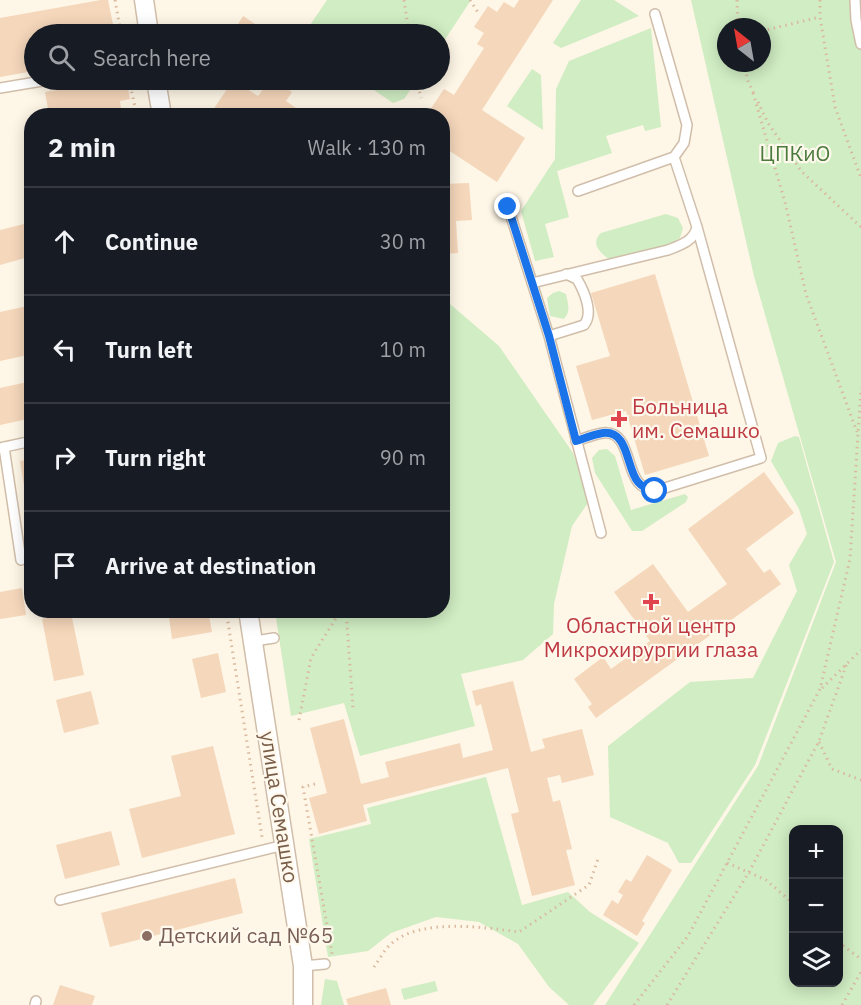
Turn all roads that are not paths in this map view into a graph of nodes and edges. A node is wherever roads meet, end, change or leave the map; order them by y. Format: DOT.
graph roads {
  1 [pos="144,0"];
  2 [pos="855,0"];
  3 [pos="655,14"];
  4 [pos="148,24"];
  5 [pos="861,44"];
  6 [pos="24,84"];
  7 [pos="0,88"];
  8 [pos="158,90"];
  9 [pos="161,108"];
  10 [pos="674,157"];
  11 [pos="578,191"];
  12 [pos="508,207"];
  13 [pos="697,227"];
  14 [pos="566,274"];
  15 [pos="532,283"];
  16 [pos="549,336"];
  17 [pos="576,441"];
  18 [pos="24,443"];
  19 [pos="2,447"];
  20 [pos="601,533"];
  21 [pos="21,560"];
  22 [pos="250,618"];
  23 [pos="274,638"];
  24 [pos="254,641"];
  25 [pos="285,845"];
  26 [pos="60,900"];
  27 [pos="330,964"];
  28 [pos="303,966"];
  29 [pos="303,1005"];
  1 -- 4 [label="street"];
  2 -- 5 [label="lane"];
  3 -- 10 [label="lane"];
  6 -- 7 [label="lane"];
  8 -- 9 [label="street"];
  10 -- 11 [label="lane"];
  10 -- 13 [label="lane"];
  12 -- 15 [label="lane"];
  13 -- 14 [label="lane"];
  13 -- 17 [label="lane"];
  14 -- 15 [label="lane"];
  14 -- 16 [label="lane"];
  15 -- 16 [label="lane"];
  16 -- 17 [label="lane"];
  17 -- 20 [label="lane"];
  18 -- 19 [label="lane"];
  19 -- 21 [label="lane"];
  22 -- 24 [label="street, улица Семашко"];
  23 -- 24 [label="lane"];
  24 -- 25 [label="street, улица Семашко"];
  25 -- 26 [label="lane"];
  25 -- 28 [label="street, улица Семашко"];
  27 -- 28 [label="lane"];
  28 -- 29 [label="street, улица Семашко"];
}
